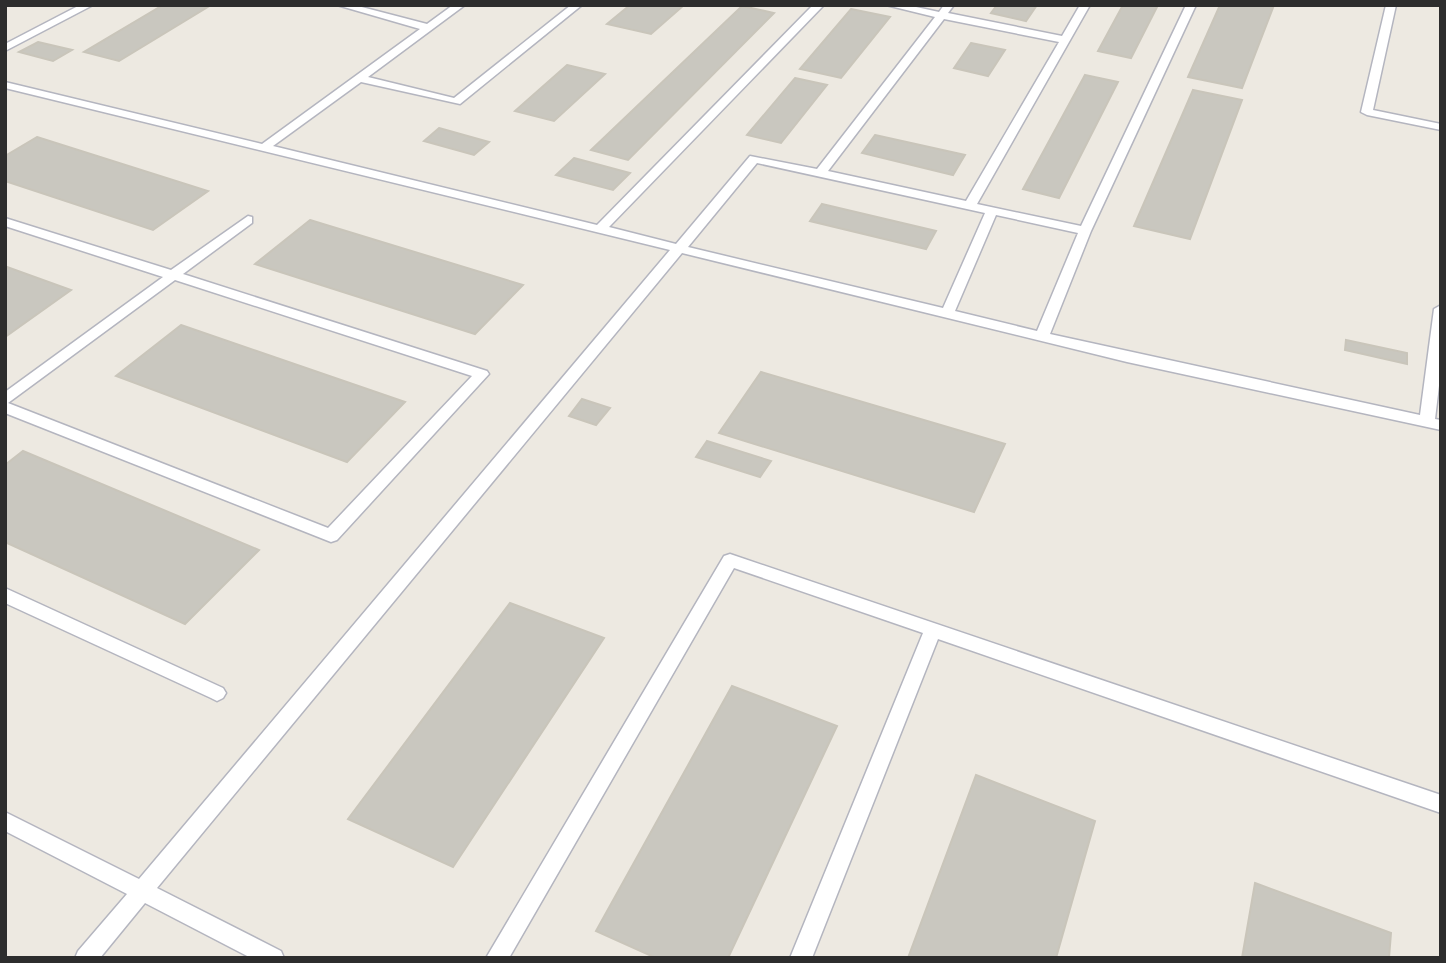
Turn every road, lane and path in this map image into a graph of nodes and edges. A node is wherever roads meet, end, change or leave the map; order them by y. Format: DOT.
graph roads {
  1 [pos="88,5"];
  2 [pos="342,5"];
  3 [pos="460,5"];
  4 [pos="576,5"];
  5 [pos="819,5"];
  6 [pos="891,5"];
  7 [pos="949,5"];
  8 [pos="1085,5"];
  9 [pos="1191,5"];
  10 [pos="1391,5"];
  11 [pos="942,15"];
  12 [pos="428,28"];
  13 [pos="1065,40"];
  14 [pos="5,48"];
  15 [pos="360,78"];
  16 [pos="5,85"];
  17 [pos="1441,127"];
  18 [pos="263,148"];
  19 [pos="821,172"];
  20 [pos="971,204"];
  21 [pos="993,209"];
  22 [pos="248,220"];
  23 [pos="12,224"];
  24 [pos="598,230"];
  25 [pos="1085,231"];
  26 [pos="5,236"];
  27 [pos="676,249"];
  28 [pos="171,276"];
  29 [pos="1441,309"];
  30 [pos="947,314"];
  31 [pos="1042,336"];
  32 [pos="5,400"];
  33 [pos="5,407"];
  34 [pos="1434,423"];
  35 [pos="5,595"];
  36 [pos="933,629"];
  37 [pos="217,693"];
  38 [pos="1441,804"];
  39 [pos="5,821"];
  40 [pos="142,892"];
  41 [pos="86,958"];
  42 [pos="273,958"];
  43 [pos="497,958"];
  44 [pos="801,958"];
  1 -- 14 [label="lane"];
  2 -- 12 [label="lane"];
  3 -- 12 [label="lane"];
  4 -- 15 [label="lane"];
  5 -- 24 [label="lane"];
  6 -- 11 [label="lane"];
  7 -- 11 [label="lane"];
  8 -- 13 [label="lane"];
  9 -- 25 [label="lane"];
  10 -- 17 [label="lane"];
  11 -- 13 [label="lane"];
  11 -- 19 [label="lane"];
  12 -- 15 [label="lane"];
  13 -- 20 [label="lane"];
  15 -- 18 [label="lane"];
  16 -- 18 [label="lane"];
  18 -- 24 [label="lane"];
  19 -- 20 [label="lane"];
  19 -- 27 [label="lane"];
  20 -- 21 [label="lane"];
  21 -- 25 [label="lane"];
  21 -- 30 [label="lane"];
  22 -- 28 [label="lane"];
  23 -- 26 [label="lane"];
  23 -- 28 [label="lane"];
  24 -- 27 [label="lane"];
  25 -- 31 [label="lane"];
  27 -- 30 [label="lane"];
  27 -- 40 [label="lane"];
  28 -- 32 [label="lane"];
  28 -- 33 [label="lane"];
  29 -- 34 [label="lane"];
  30 -- 31 [label="lane"];
  31 -- 34 [label="lane"];
  35 -- 37 [label="lane"];
  36 -- 38 [label="lane"];
  36 -- 43 [label="lane"];
  36 -- 44 [label="lane"];
  39 -- 40 [label="lane"];
  40 -- 41 [label="lane"];
  40 -- 42 [label="lane"];
}
